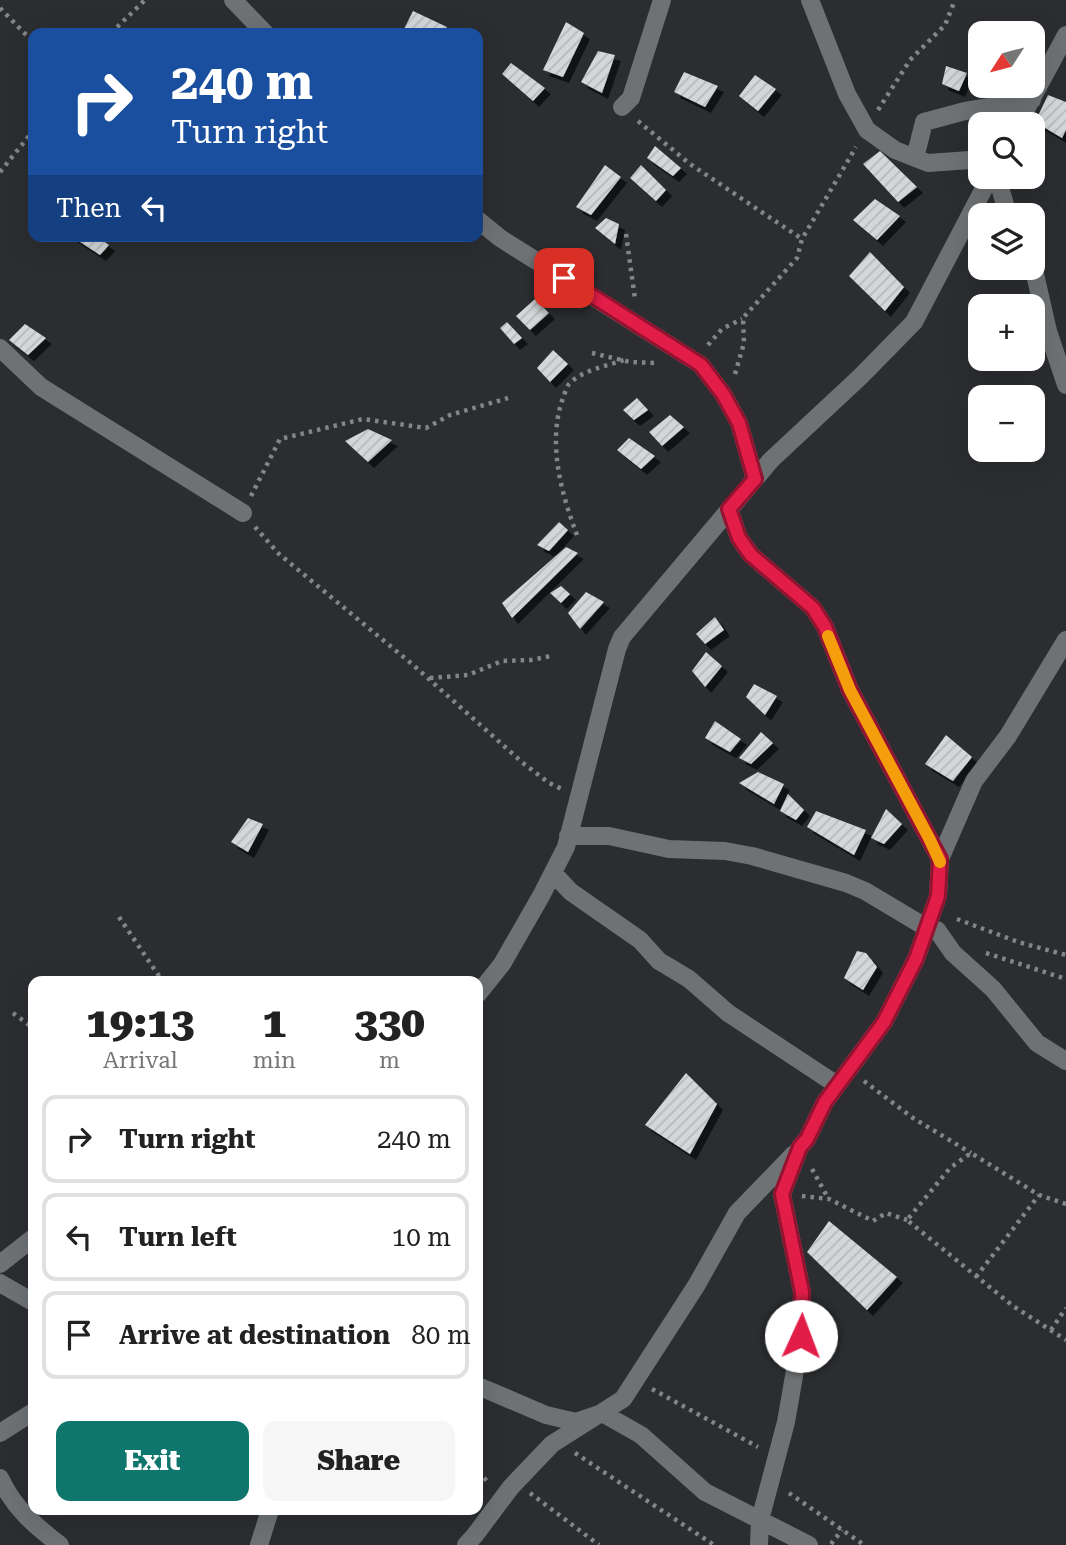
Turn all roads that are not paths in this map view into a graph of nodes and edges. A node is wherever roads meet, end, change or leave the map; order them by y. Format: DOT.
graph roads {
  1 [pos="233,0"];
  2 [pos="662,0"];
  3 [pos="810,0"];
  4 [pos="260,28"];
  5 [pos="1066,34"];
  6 [pos="1032,100"];
  7 [pos="622,107"];
  8 [pos="1025,112"];
  9 [pos="915,158"];
  10 [pos="968,160"];
  11 [pos="984,189"];
  12 [pos="483,224"];
  13 [pos="1036,280"];
  14 [pos="0,348"];
  15 [pos="1066,385"];
  16 [pos="755,479"];
  17 [pos="729,509"];
  18 [pos="243,513"];
  19 [pos="1066,640"];
  20 [pos="568,836"];
  21 [pos="940,859"];
  22 [pos="553,873"];
  23 [pos="930,919"];
  24 [pos="483,988"];
  25 [pos="1066,1061"];
  26 [pos="837,1085"];
  27 [pos="800,1147"];
  28 [pos="764,1185"];
  29 [pos="782,1194"];
  30 [pos="28,1242"];
  31 [pos="0,1264"];
  32 [pos="0,1283"];
  33 [pos="28,1299"];
  34 [pos="483,1388"];
  35 [pos="602,1413"];
  36 [pos="28,1415"];
  37 [pos="0,1433"];
  38 [pos="0,1478"];
  39 [pos="268,1515"];
  40 [pos="760,1520"];
  41 [pos="60,1545"];
  42 [pos="259,1545"];
  43 [pos="466,1545"];
  44 [pos="759,1545"];
  45 [pos="809,1545"];
  1 -- 4 [label="street"];
  2 -- 7 [label="street"];
  3 -- 9 [label="street"];
  5 -- 6 [label="street"];
  6 -- 8 [label="street"];
  6 -- 9 [label="street"];
  9 -- 10 [label="street"];
  11 -- 16 [label="street"];
  12 -- 16 [label="street"];
  13 -- 15 [label="street"];
  14 -- 18 [label="street"];
  16 -- 17 [label="street"];
  17 -- 20 [label="street"];
  17 -- 21 [label="street"];
  19 -- 21 [label="street"];
  20 -- 22 [label="street"];
  20 -- 23 [label="street"];
  21 -- 23 [label="street"];
  22 -- 24 [label="street"];
  22 -- 26 [label="street"];
  23 -- 25 [label="street"];
  23 -- 26 [label="street"];
  26 -- 27 [label="street"];
  27 -- 28 [label="street"];
  27 -- 29 [label="street"];
  28 -- 29 [label="street"];
  28 -- 35 [label="street"];
  29 -- 40 [label="street"];
  30 -- 31 [label="street"];
  32 -- 33 [label="street"];
  34 -- 35 [label="street"];
  35 -- 40 [label="street"];
  35 -- 43 [label="street"];
  36 -- 37 [label="street"];
  38 -- 41 [label="street"];
  39 -- 42 [label="street"];
  40 -- 44 [label="street"];
  40 -- 45 [label="street"];
}
